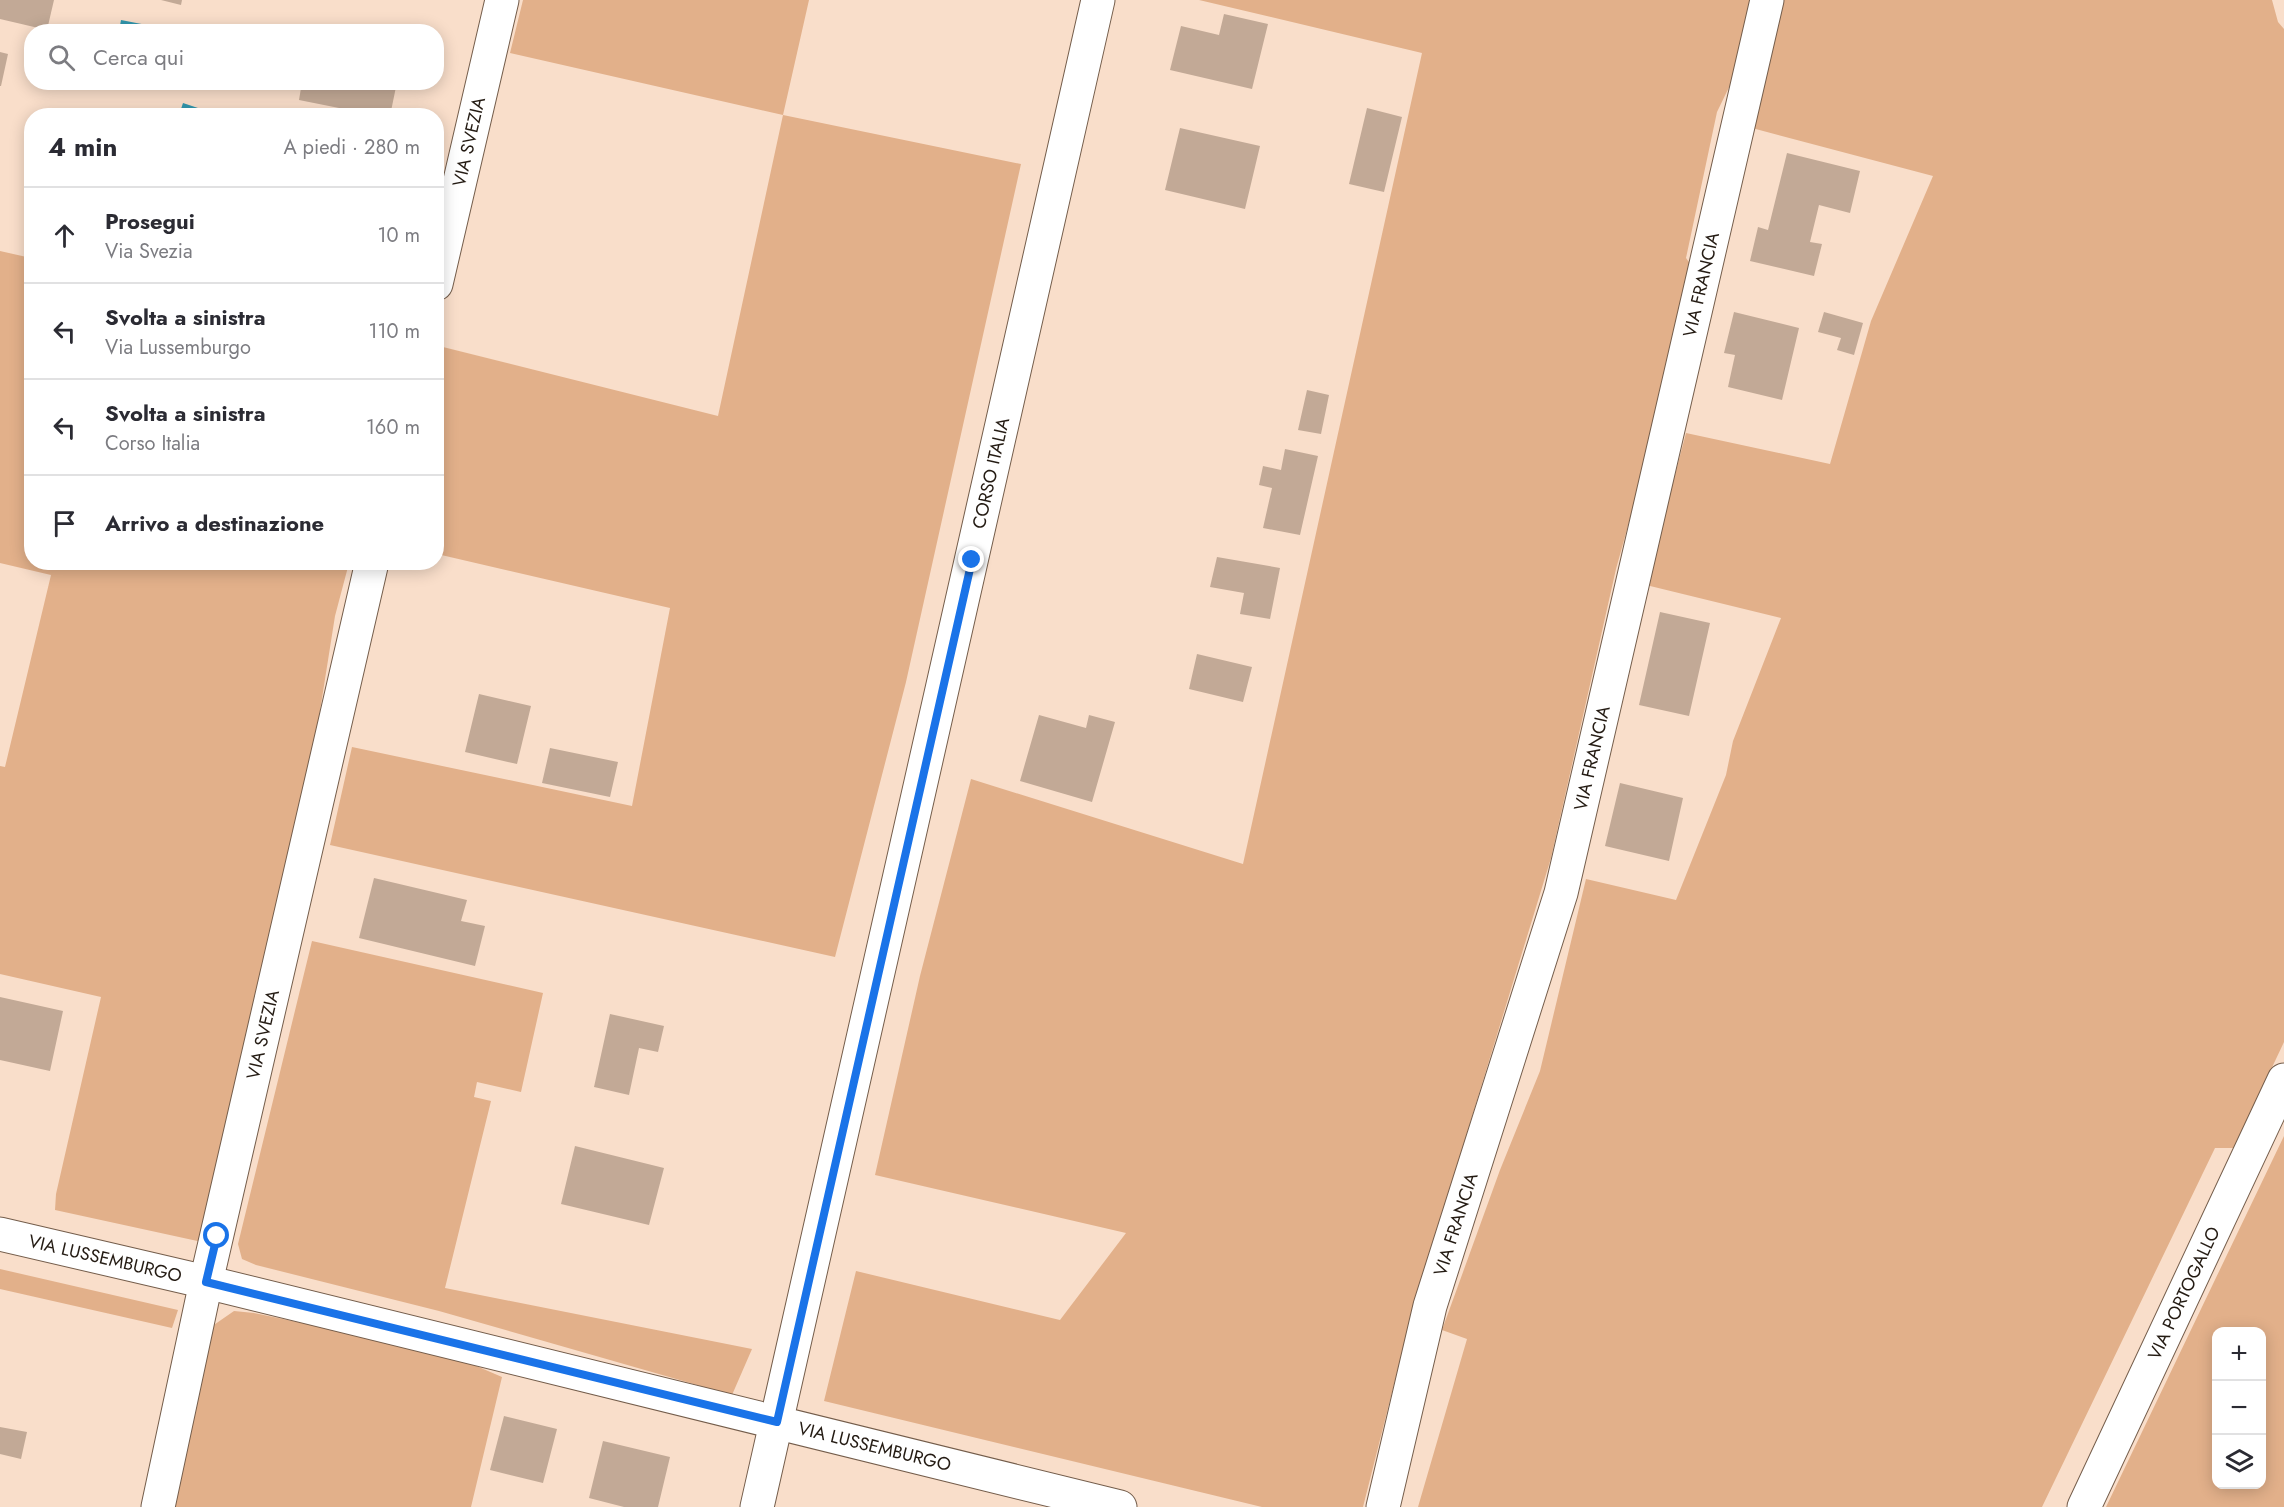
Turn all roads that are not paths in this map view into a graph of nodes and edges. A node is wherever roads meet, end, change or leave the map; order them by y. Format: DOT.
graph roads {
  1 [pos="502,0"];
  2 [pos="1098,0"];
  3 [pos="1767,0"];
  4 [pos="444,250"];
  5 [pos="370,570"];
  6 [pos="2284,1080"];
  7 [pos="0,1234"];
  8 [pos="206,1282"];
  9 [pos="777,1422"];
  10 [pos="158,1507"];
  11 [pos="757,1507"];
  12 [pos="1120,1507"];
  13 [pos="1383,1507"];
  14 [pos="2084,1507"];
  1 -- 4 [label="street, VIA SVEZIA"];
  2 -- 9 [label="street, CORSO ITALIA"];
  3 -- 13 [label="street, VIA FRANCIA"];
  5 -- 8 [label="street, VIA SVEZIA"];
  6 -- 14 [label="street, VIA PORTOGALLO"];
  7 -- 8 [label="street, VIA LUSSEMBURGO"];
  8 -- 9 [label="street, VIA LUSSEMBURGO"];
  8 -- 10 [label="street, VIA SVEZIA"];
  9 -- 11 [label="street, CORSO ITALIA"];
  9 -- 12 [label="street, VIA LUSSEMBURGO"];
}
